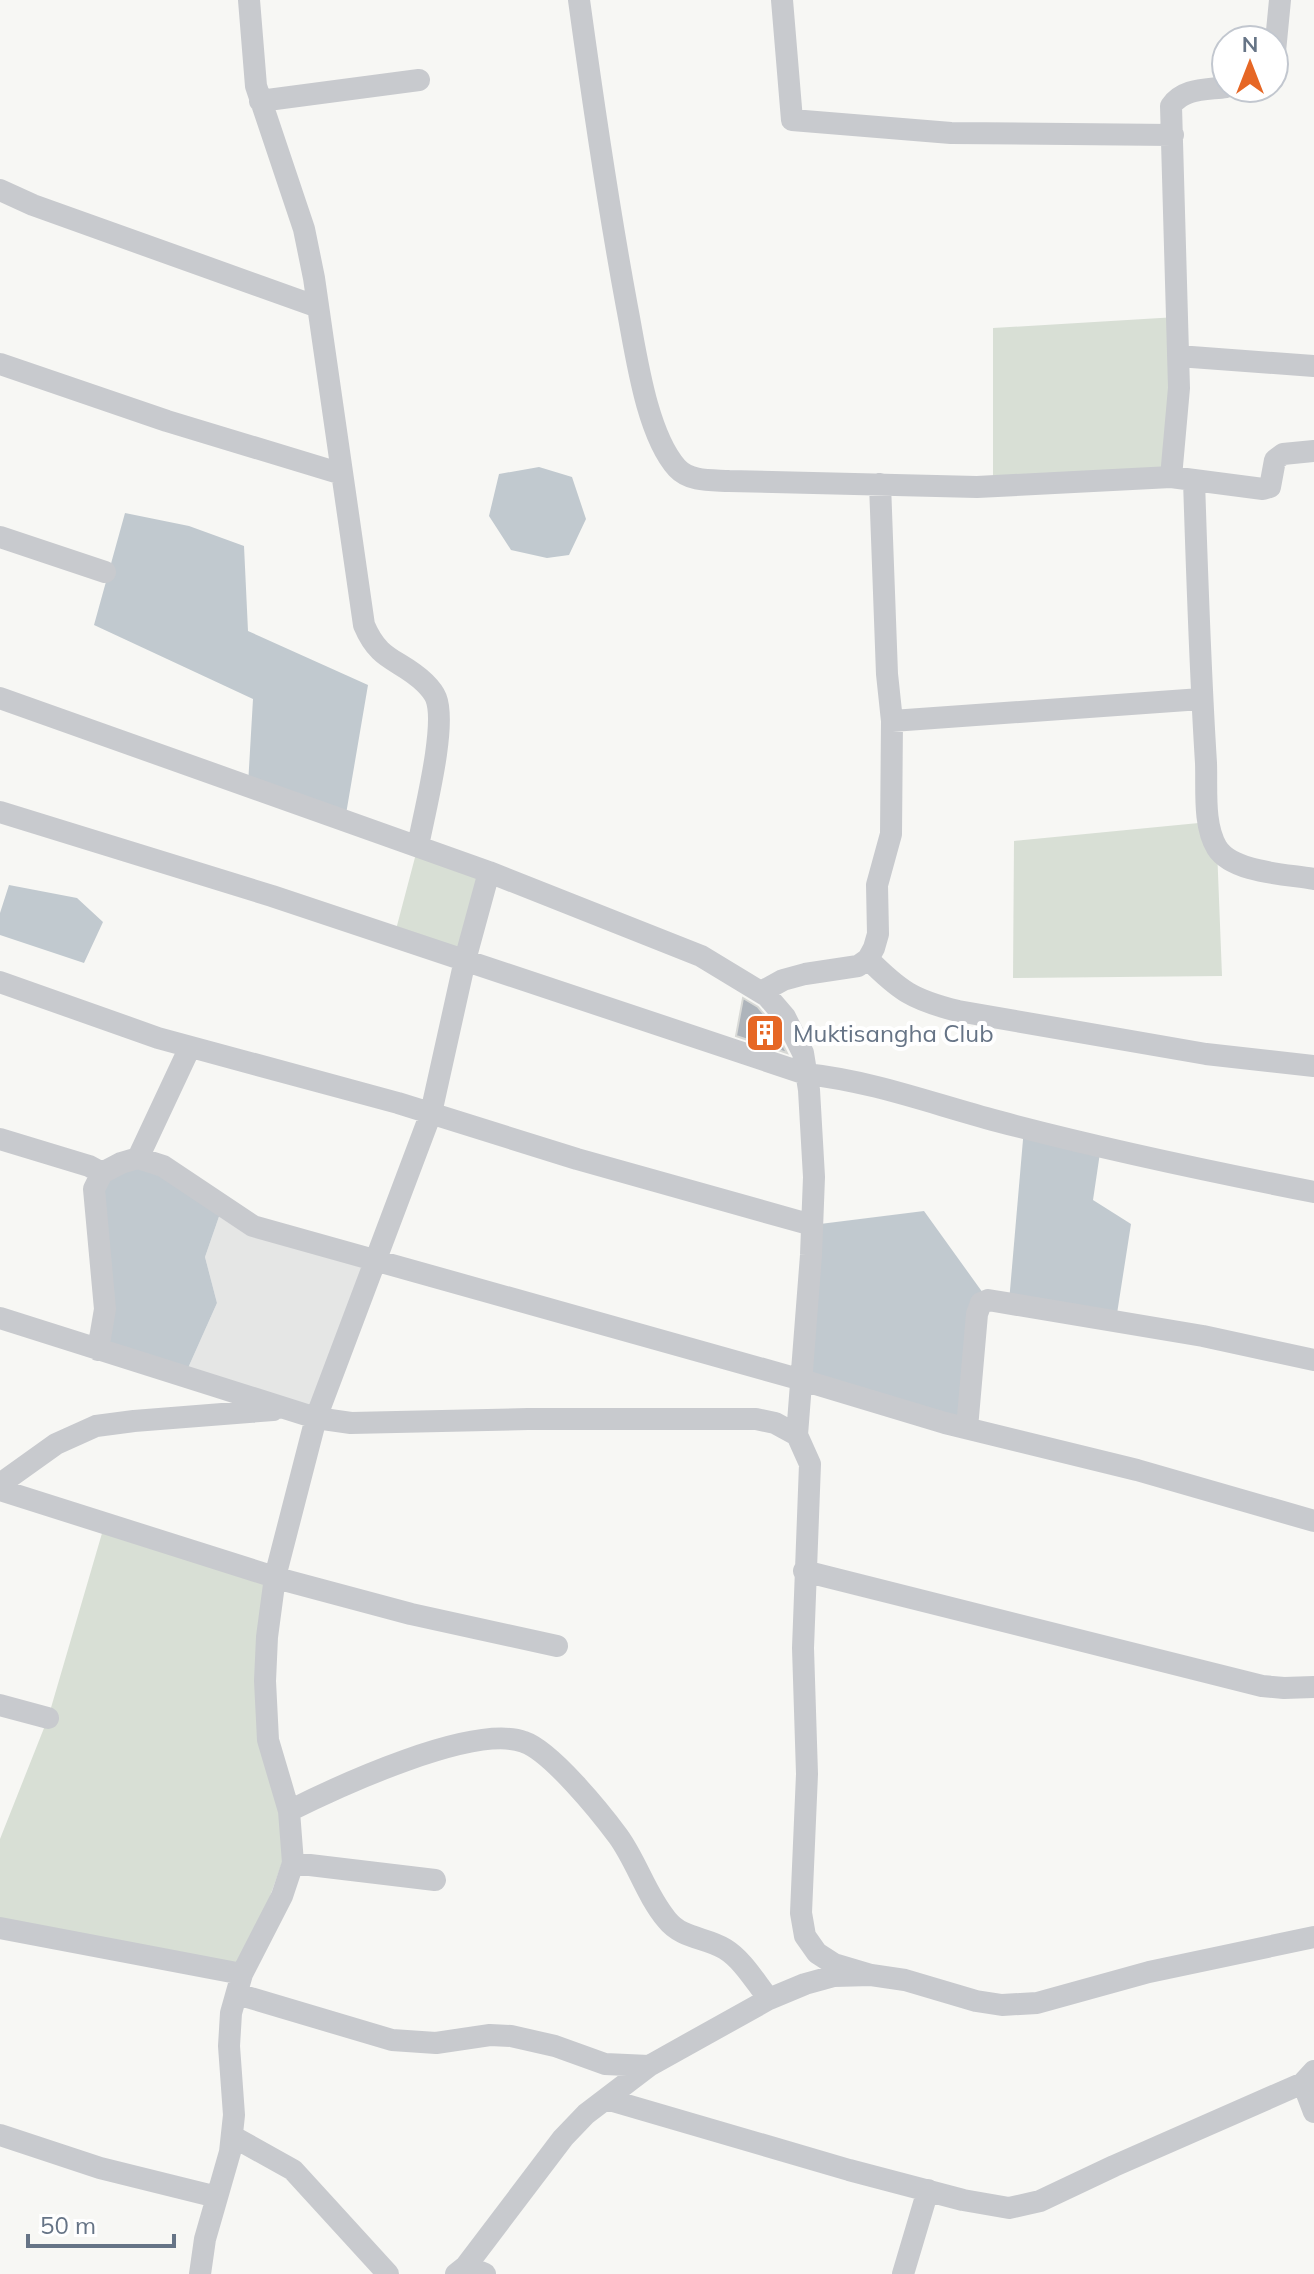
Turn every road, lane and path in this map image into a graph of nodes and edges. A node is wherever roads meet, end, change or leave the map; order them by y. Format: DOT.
graph roads {
  1 [pos="249,0"];
  2 [pos="579,0"];
  3 [pos="782,0"];
  4 [pos="1280,0"];
  5 [pos="1278,24"];
  6 [pos="419,80"];
  7 [pos="1210,89"];
  8 [pos="260,101"];
  9 [pos="1173,135"];
  10 [pos="0,190"];
  11 [pos="318,307"];
  12 [pos="1178,356"];
  13 [pos="0,364"];
  14 [pos="1314,366"];
  15 [pos="1314,451"];
  16 [pos="342,474"];
  17 [pos="1171,477"];
  18 [pos="1194,480"];
  19 [pos="880,484"];
  20 [pos="0,537"];
  21 [pos="105,572"];
  22 [pos="0,698"];
  23 [pos="1201,699"];
  24 [pos="892,721"];
  25 [pos="0,812"];
  26 [pos="418,846"];
  27 [pos="489,872"];
  28 [pos="1314,879"];
  29 [pos="868,959"];
  30 [pos="465,960"];
  31 [pos="0,982"];
  32 [pos="761,992"];
  33 [pos="190,1047"];
  34 [pos="1314,1066"];
  35 [pos="806,1074"];
  36 [pos="431,1113"];
  37 [pos="0,1139"];
  38 [pos="138,1158"];
  39 [pos="102,1173"];
  40 [pos="1314,1192"];
  41 [pos="812,1225"];
  42 [pos="374,1260"];
  43 [pos="0,1318"];
  44 [pos="98,1350"];
  45 [pos="1314,1360"];
  46 [pos="802,1380"];
  47 [pos="287,1409"];
  48 [pos="316,1418"];
  49 [pos="967,1428"];
  50 [pos="797,1435"];
  51 [pos="0,1487"];
  52 [pos="1314,1521"];
  53 [pos="804,1571"];
  54 [pos="275,1577"];
  55 [pos="557,1646"];
  56 [pos="1314,1687"];
  57 [pos="0,1705"];
  58 [pos="48,1718"];
  59 [pos="289,1811"];
  60 [pos="293,1863"];
  61 [pos="435,1880"];
  62 [pos="0,1928"];
  63 [pos="1314,1937"];
  64 [pos="871,1975"];
  65 [pos="240,1984"];
  66 [pos="769,1999"];
  67 [pos="649,2066"];
  68 [pos="1308,2077"];
  69 [pos="606,2099"];
  70 [pos="1314,2112"];
  71 [pos="0,2135"];
  72 [pos="232,2136"];
  73 [pos="928,2190"];
  74 [pos="217,2197"];
  75 [pos="469,2271"];
  76 [pos="200,2274"];
  77 [pos="388,2274"];
  78 [pos="903,2274"];
  1 -- 8 [label="street"];
  2 -- 19 [label="street"];
  3 -- 9 [label="street"];
  4 -- 5 [label="street"];
  6 -- 8 [label="street"];
  7 -- 9 [label="street"];
  8 -- 11 [label="street"];
  9 -- 12 [label="street"];
  10 -- 11 [label="street"];
  11 -- 16 [label="street"];
  12 -- 14 [label="street"];
  12 -- 17 [label="street"];
  13 -- 16 [label="street"];
  15 -- 18 [label="street"];
  16 -- 26 [label="street"];
  17 -- 18 [label="street"];
  17 -- 19 [label="street"];
  18 -- 23 [label="street"];
  19 -- 24 [label="street"];
  20 -- 21 [label="street"];
  22 -- 26 [label="street"];
  23 -- 24 [label="street"];
  23 -- 28 [label="street"];
  24 -- 29 [label="street"];
  25 -- 30 [label="street"];
  26 -- 27 [label="street"];
  27 -- 30 [label="street"];
  27 -- 32 [label="street"];
  29 -- 32 [label="street"];
  29 -- 34 [label="street"];
  30 -- 35 [label="street"];
  30 -- 36 [label="street"];
  31 -- 33 [label="street"];
  32 -- 35 [label="street"];
  33 -- 36 [label="street"];
  33 -- 38 [label="street"];
  35 -- 40 [label="street"];
  35 -- 41 [label="street"];
  36 -- 41 [label="street"];
  36 -- 42 [label="street"];
  37 -- 39 [label="street"];
  38 -- 39 [label="street"];
  38 -- 42 [label="street"];
  39 -- 44 [label="street"];
  41 -- 46 [label="street"];
  42 -- 46 [label="street"];
  42 -- 48 [label="street"];
  43 -- 44 [label="street"];
  44 -- 47 [label="street"];
  45 -- 49 [label="street"];
  46 -- 49 [label="street"];
  46 -- 50 [label="street"];
  47 -- 48 [label="street"];
  47 -- 51 [label="street"];
  48 -- 50 [label="street"];
  48 -- 54 [label="street"];
  49 -- 52 [label="street"];
  50 -- 53 [label="street"];
  51 -- 54 [label="street"];
  53 -- 56 [label="street"];
  53 -- 64 [label="street"];
  54 -- 55 [label="street"];
  54 -- 59 [label="street"];
  57 -- 58 [label="street"];
  59 -- 60 [label="street"];
  59 -- 66 [label="street"];
  60 -- 61 [label="street"];
  60 -- 65 [label="street"];
  62 -- 65 [label="street"];
  63 -- 64 [label="street"];
  64 -- 66 [label="street"];
  65 -- 67 [label="street"];
  65 -- 72 [label="street"];
  66 -- 67 [label="street"];
  67 -- 69 [label="street"];
  68 -- 70 [label="street"];
  68 -- 73 [label="street"];
  69 -- 73 [label="street"];
  69 -- 75 [label="street"];
  71 -- 74 [label="street"];
  72 -- 74 [label="street"];
  72 -- 77 [label="street"];
  73 -- 78 [label="street"];
  74 -- 76 [label="street"];
}
